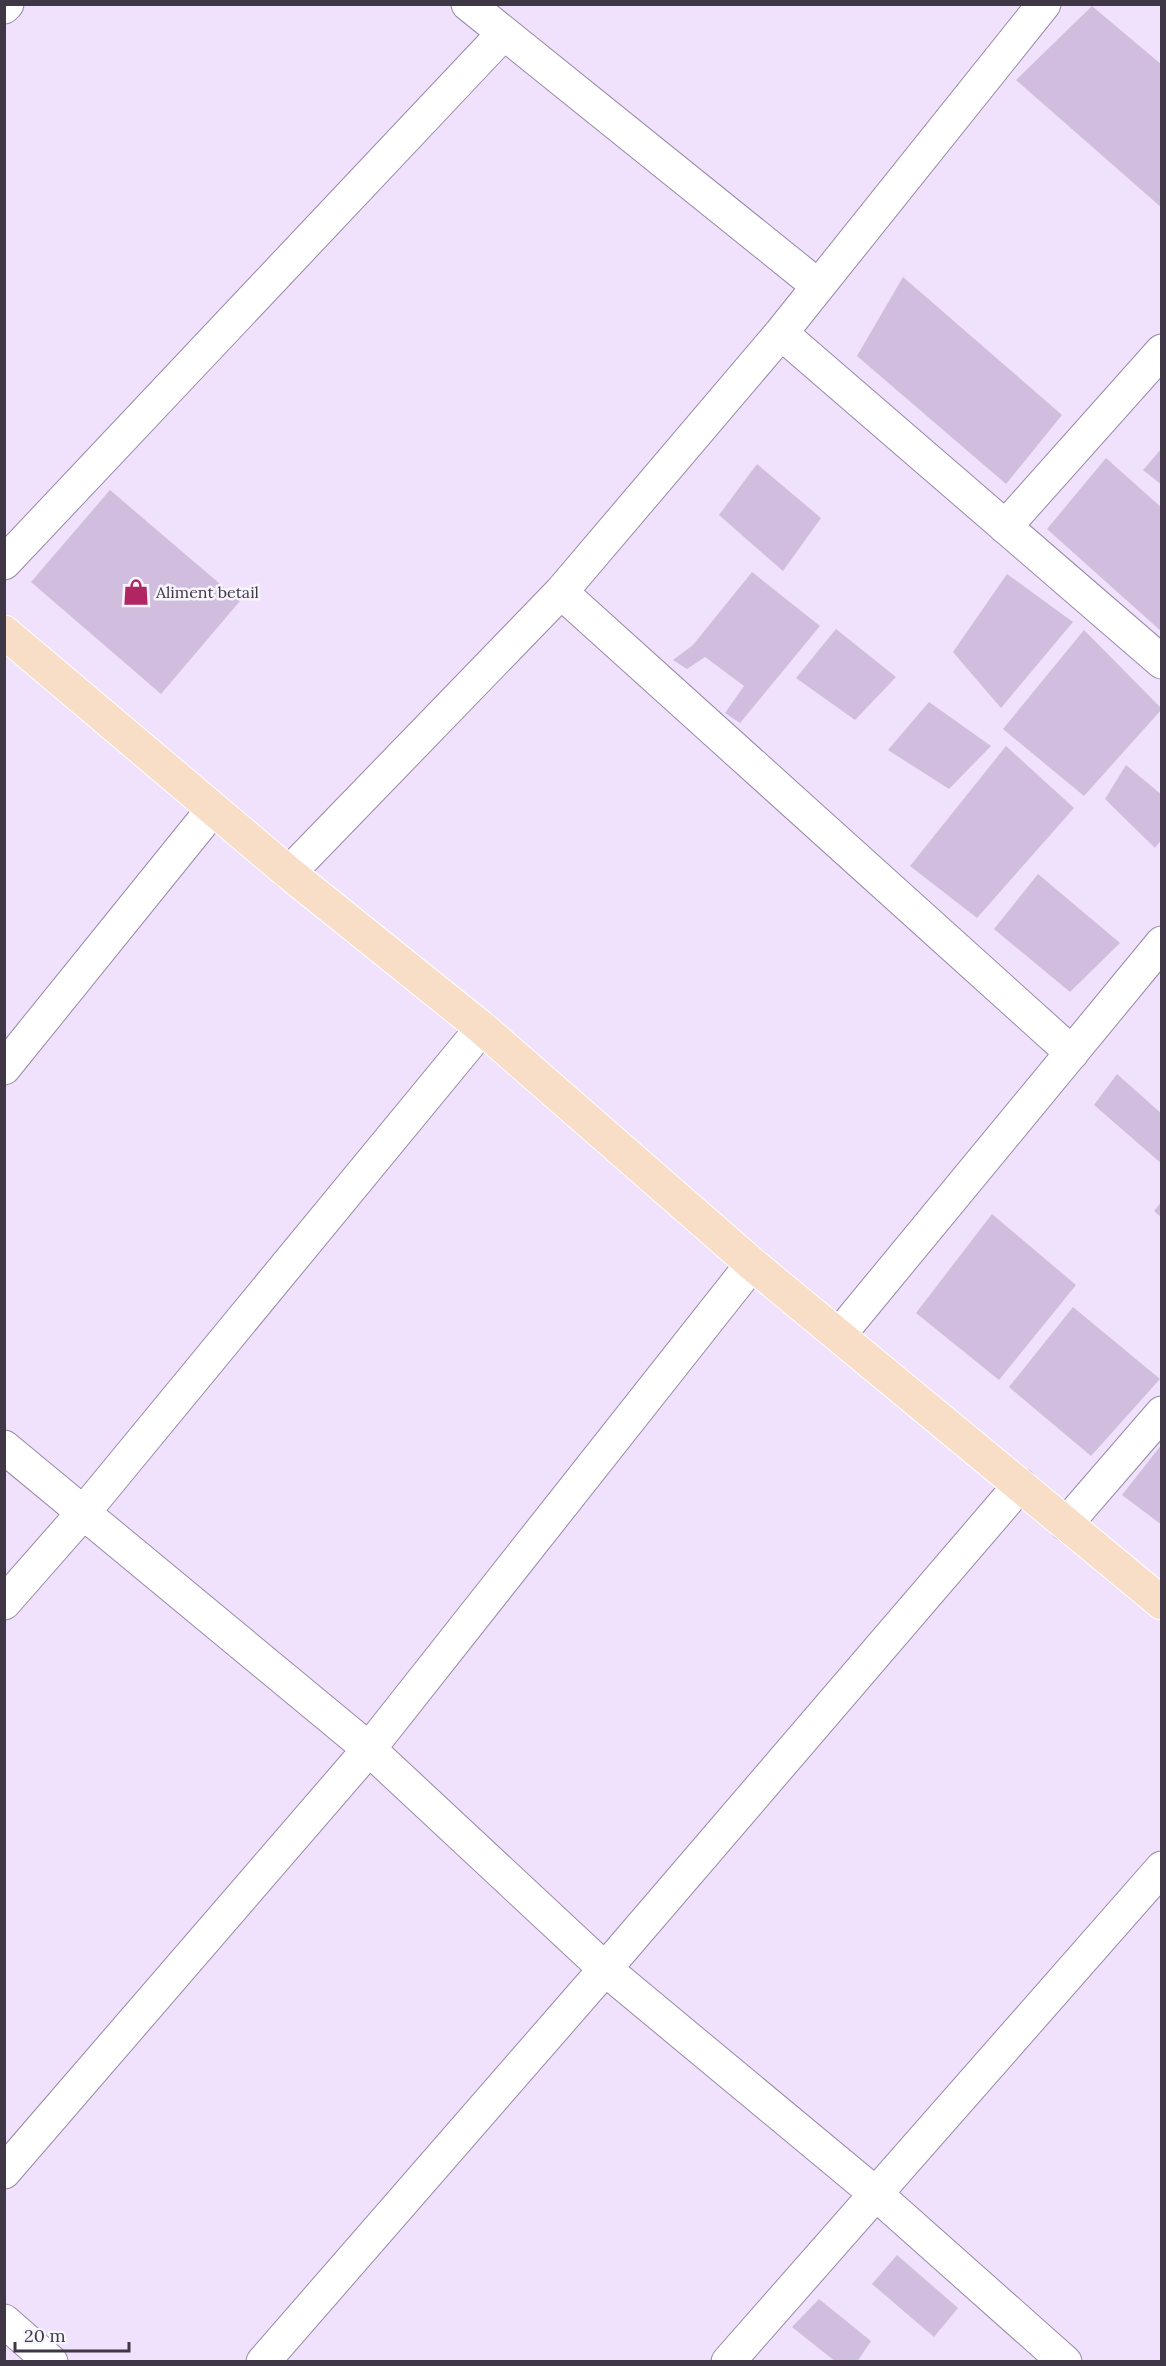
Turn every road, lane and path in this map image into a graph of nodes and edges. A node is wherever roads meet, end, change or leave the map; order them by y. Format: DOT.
graph roads {
  1 [pos="468,4"];
  2 [pos="1044,4"];
  3 [pos="503,34"];
  4 [pos="817,285"];
  5 [pos="781,333"];
  6 [pos="1161,351"];
  7 [pos="1005,527"];
  8 [pos="4,563"];
  9 [pos="561,592"];
  10 [pos="4,632"];
  11 [pos="1161,662"];
  12 [pos="213,809"];
  13 [pos="289,873"];
  14 [pos="1161,943"];
  15 [pos="482,1028"];
  16 [pos="1071,1053"];
  17 [pos="4,1068"];
  18 [pos="753,1263"];
  19 [pos="839,1335"];
  20 [pos="1161,1413"];
  21 [pos="4,1447"];
  22 [pos="1020,1485"];
  23 [pos="83,1512"];
  24 [pos="1066,1524"];
  25 [pos="4,1603"];
  26 [pos="1161,1603"];
  27 [pos="369,1749"];
  28 [pos="1161,1868"];
  29 [pos="605,1969"];
  30 [pos="4,2172"];
  31 [pos="876,2194"];
  32 [pos="4,2321"];
  33 [pos="51,2361"];
  34 [pos="263,2361"];
  35 [pos="729,2361"];
  36 [pos="1065,2361"];
  1 -- 3 [label="street"];
  2 -- 4 [label="street"];
  3 -- 4 [label="street"];
  3 -- 8 [label="street"];
  4 -- 5 [label="street"];
  5 -- 7 [label="street"];
  5 -- 9 [label="street"];
  6 -- 7 [label="street"];
  7 -- 11 [label="street"];
  9 -- 13 [label="street"];
  9 -- 16 [label="street"];
  10 -- 12 [label="main road"];
  12 -- 13 [label="main road"];
  12 -- 17 [label="street"];
  13 -- 15 [label="main road"];
  14 -- 16 [label="street"];
  15 -- 18 [label="main road"];
  15 -- 23 [label="street"];
  16 -- 19 [label="street"];
  18 -- 19 [label="main road"];
  18 -- 27 [label="street"];
  19 -- 22 [label="main road"];
  20 -- 24 [label="street"];
  21 -- 23 [label="street"];
  22 -- 24 [label="main road"];
  22 -- 29 [label="street"];
  23 -- 25 [label="street"];
  23 -- 27 [label="street"];
  24 -- 26 [label="main road"];
  27 -- 29 [label="street"];
  27 -- 30 [label="street"];
  28 -- 31 [label="street"];
  29 -- 31 [label="street"];
  29 -- 34 [label="street"];
  31 -- 35 [label="street"];
  31 -- 36 [label="street"];
  32 -- 33 [label="street"];
}
